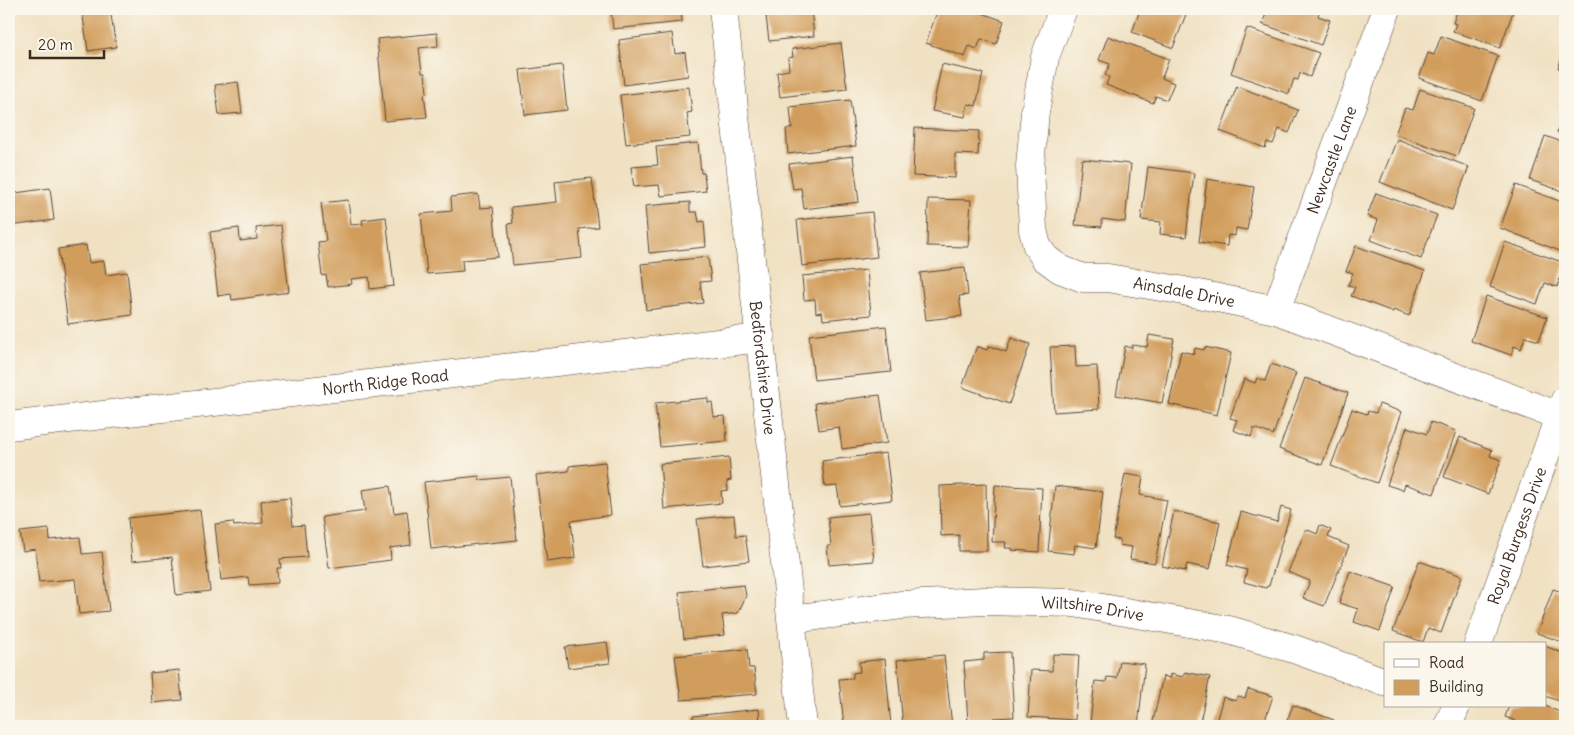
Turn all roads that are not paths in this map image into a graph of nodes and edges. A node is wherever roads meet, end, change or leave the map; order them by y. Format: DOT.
graph roads {
  1 [pos="723,9"];
  2 [pos="1063,9"];
  3 [pos="1387,9"];
  4 [pos="1276,310"];
  5 [pos="760,338"];
  6 [pos="1563,411"];
  7 [pos="9,426"];
  8 [pos="792,619"];
  9 [pos="1479,642"];
  10 [pos="1384,682"];
  11 [pos="803,726"];
  1 -- 5 [label="street, Bedfordshire Drive"];
  2 -- 4 [label="street, Ainsdale Drive"];
  3 -- 4 [label="street, Newcastle Lane"];
  4 -- 6 [label="street, Ainsdale Drive"];
  5 -- 7 [label="street, North Ridge Road"];
  5 -- 8 [label="street, Bedfordshire Drive"];
  6 -- 9 [label="street, Royal Burgess Drive"];
  8 -- 10 [label="street, Wiltshire Drive"];
  8 -- 11 [label="street, Bedfordshire Drive"];
}
